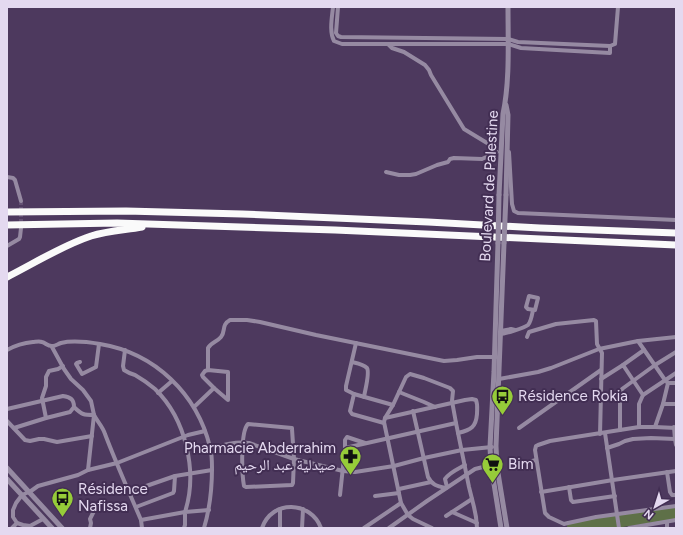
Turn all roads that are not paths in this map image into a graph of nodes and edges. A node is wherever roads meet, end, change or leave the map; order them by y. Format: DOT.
graph roads {
  1 [pos="333,7"];
  2 [pos="338,7"];
  3 [pos="508,7"];
  4 [pos="618,7"];
  5 [pos="338,36"];
  6 [pos="334,41"];
  7 [pos="508,42"];
  8 [pos="388,44"];
  9 [pos="610,46"];
  10 [pos="506,102"];
  11 [pos="507,150"];
  12 [pos="501,152"];
  13 [pos="495,153"];
  14 [pos="386,172"];
  15 [pos="7,177"];
  16 [pos="21,201"];
  17 [pos="8,211"];
  18 [pos="676,220"];
  19 [pos="7,224"];
  20 [pos="160,225"];
  21 [pos="21,228"];
  22 [pos="676,233"];
  23 [pos="676,245"];
  24 [pos="7,246"];
  25 [pos="7,277"];
  26 [pos="534,310"];
  27 [pos="500,333"];
  28 [pos="527,337"];
  29 [pos="676,337"];
  30 [pos="638,342"];
  31 [pos="356,343"];
  32 [pos="99,344"];
  33 [pos="52,347"];
  34 [pos="599,349"];
  35 [pos="7,350"];
  36 [pos="125,350"];
  37 [pos="644,350"];
  38 [pos="676,352"];
  39 [pos="497,357"];
  40 [pos="80,362"];
  41 [pos="352,362"];
  42 [pos="623,365"];
  43 [pos="655,365"];
  44 [pos="63,366"];
  45 [pos="208,370"];
  46 [pos="601,370"];
  47 [pos="676,373"];
  48 [pos="499,379"];
  49 [pos="601,379"];
  50 [pos="172,380"];
  51 [pos="633,381"];
  52 [pos="667,382"];
  53 [pos="676,383"];
  54 [pos="214,388"];
  55 [pos="399,392"];
  56 [pos="158,393"];
  57 [pos="354,394"];
  58 [pos="643,395"];
  59 [pos="364,397"];
  60 [pos="42,401"];
  61 [pos="453,404"];
  62 [pos="663,404"];
  63 [pos="676,404"];
  64 [pos="393,405"];
  65 [pos="74,407"];
  66 [pos="194,407"];
  67 [pos="435,407"];
  68 [pos="7,409"];
  69 [pos="413,411"];
  70 [pos="94,414"];
  71 [pos="46,418"];
  72 [pos="385,418"];
  73 [pos="7,421"];
  74 [pos="384,423"];
  75 [pos="456,423"];
  76 [pos="639,427"];
  77 [pos="655,427"];
  78 [pos="675,427"];
  79 [pos="14,428"];
  80 [pos="519,428"];
  81 [pos="620,430"];
  82 [pos="205,431"];
  83 [pos="418,432"];
  84 [pos="458,433"];
  85 [pos="602,433"];
  86 [pos="92,436"];
  87 [pos="183,437"];
  88 [pos="388,439"];
  89 [pos="675,439"];
  90 [pos="243,442"];
  91 [pos="366,443"];
  92 [pos="676,445"];
  93 [pos="496,446"];
  94 [pos="490,447"];
  95 [pos="345,448"];
  96 [pos="607,448"];
  97 [pos="211,449"];
  98 [pos="462,450"];
  99 [pos="424,458"];
  100 [pos="294,459"];
  101 [pos="536,460"];
  102 [pos="117,463"];
  103 [pos="465,465"];
  104 [pos="491,465"];
  105 [pos="394,466"];
  106 [pos="514,466"];
  107 [pos="7,468"];
  108 [pos="88,470"];
  109 [pos="212,470"];
  110 [pos="343,471"];
  111 [pos="676,471"];
  112 [pos="667,472"];
  113 [pos="190,473"];
  114 [pos="467,474"];
  115 [pos="175,476"];
  116 [pos="7,479"];
  117 [pos="612,480"];
  118 [pos="431,482"];
  119 [pos="569,487"];
  120 [pos="447,488"];
  121 [pos="399,491"];
  122 [pos="29,492"];
  123 [pos="129,492"];
  124 [pos="541,492"];
  125 [pos="676,494"];
  126 [pos="22,495"];
  127 [pos="340,495"];
  128 [pos="375,496"];
  129 [pos="615,496"];
  130 [pos="472,499"];
  131 [pos="401,503"];
  132 [pos="676,506"];
  133 [pos="136,507"];
  134 [pos="280,509"];
  135 [pos="303,509"];
  136 [pos="209,510"];
  137 [pos="94,511"];
  138 [pos="184,512"];
  139 [pos="452,512"];
  140 [pos="617,514"];
  141 [pos="408,515"];
  142 [pos="446,516"];
  143 [pos="43,519"];
  144 [pos="141,520"];
  145 [pos="400,520"];
  146 [pos="676,520"];
  147 [pos="666,522"];
  148 [pos="17,523"];
  149 [pos="422,526"];
  150 [pos="477,526"];
  151 [pos="564,526"];
  152 [pos="26,527"];
  153 [pos="641,527"];
  154 [pos="12,528"];
  155 [pos="52,528"];
  156 [pos="62,528"];
  157 [pos="90,528"];
  158 [pos="142,528"];
  159 [pos="184,528"];
  160 [pos="204,528"];
  161 [pos="262,528"];
  162 [pos="280,528"];
  163 [pos="302,528"];
  164 [pos="322,528"];
  165 [pos="364,528"];
  166 [pos="389,528"];
  167 [pos="398,528"];
  168 [pos="432,528"];
  169 [pos="501,528"];
  170 [pos="507,528"];
  171 [pos="619,528"];
  172 [pos="629,528"];
  173 [pos="667,528"];
  1 -- 6 [label="street"];
  2 -- 5 [label="street"];
  3 -- 7 [label="street"];
  4 -- 9 [label="street"];
  5 -- 6 [label="street"];
  5 -- 7 [label="street"];
  6 -- 8 [label="street"];
  7 -- 8 [label="street"];
  7 -- 9 [label="street"];
  7 -- 9 [label="street"];
  7 -- 10 [label="street"];
  8 -- 13 [label="street"];
  10 -- 11 [label="street, Boulevard de Palestine"];
  10 -- 12 [label="street, Boulevard de Palestine"];
  11 -- 18 [label="street"];
  11 -- 27 [label="street, Boulevard de Palestine, bridge"];
  12 -- 13 [label="street"];
  12 -- 39 [label="street, Boulevard de Palestine, bridge"];
  13 -- 14 [label="street"];
  15 -- 16 [label="street"];
  17 -- 22 [label="highway"];
  19 -- 20 [label="highway"];
  20 -- 23 [label="highway"];
  20 -- 25 [label="highway"];
  21 -- 24 [label="street"];
  26 -- 27 [label="street"];
  27 -- 39 [label="street, Boulevard de Palestine"];
  28 -- 34 [label="street"];
  29 -- 30 [label="street"];
  30 -- 34 [label="street"];
  30 -- 37 [label="street"];
  31 -- 39 [label="street"];
  31 -- 41 [label="street"];
  31 -- 45 [label="street"];
  32 -- 33 [label="street"];
  32 -- 36 [label="street"];
  32 -- 40 [label="street"];
  33 -- 35 [label="street"];
  33 -- 44 [label="street"];
  34 -- 46 [label="street"];
  34 -- 48 [label="street"];
  36 -- 50 [label="street"];
  36 -- 56 [label="street"];
  37 -- 42 [label="street"];
  37 -- 43 [label="street"];
  38 -- 43 [label="street"];
  39 -- 48 [label="street, Boulevard de Palestine"];
  39 -- 94 [label="street, Boulevard de Palestine"];
  41 -- 57 [label="street"];
  41 -- 59 [label="street"];
  42 -- 49 [label="street"];
  42 -- 51 [label="street"];
  43 -- 51 [label="street"];
  43 -- 52 [label="street"];
  44 -- 60 [label="street"];
  44 -- 70 [label="street"];
  45 -- 54 [label="street"];
  45 -- 54 [label="street"];
  46 -- 49 [label="street"];
  46 -- 80 [label="street"];
  47 -- 52 [label="street"];
  48 -- 93 [label="street, Boulevard de Palestine"];
  49 -- 85 [label="street"];
  50 -- 56 [label="street"];
  50 -- 66 [label="street"];
  51 -- 58 [label="street"];
  51 -- 81 [label="street"];
  52 -- 53 [label="street"];
  52 -- 58 [label="street"];
  52 -- 62 [label="street"];
  54 -- 66 [label="street"];
  55 -- 61 [label="street"];
  55 -- 64 [label="street"];
  55 -- 67 [label="street"];
  56 -- 87 [label="street"];
  57 -- 59 [label="street"];
  57 -- 74 [label="street"];
  58 -- 76 [label="street"];
  59 -- 64 [label="street"];
  60 -- 65 [label="street"];
  60 -- 68 [label="street"];
  60 -- 71 [label="street"];
  61 -- 67 [label="street"];
  61 -- 75 [label="street"];
  61 -- 84 [label="street"];
  62 -- 63 [label="street"];
  62 -- 77 [label="street"];
  64 -- 72 [label="street"];
  65 -- 70 [label="street"];
  65 -- 71 [label="street"];
  66 -- 82 [label="street"];
  67 -- 69 [label="street"];
  69 -- 72 [label="street"];
  69 -- 83 [label="street"];
  70 -- 86 [label="street"];
  70 -- 102 [label="street"];
  71 -- 79 [label="street"];
  72 -- 74 [label="street"];
  73 -- 79 [label="street"];
  74 -- 88 [label="street"];
  75 -- 83 [label="street"];
  75 -- 84 [label="street"];
  76 -- 77 [label="street"];
  76 -- 81 [label="street"];
  77 -- 78 [label="street"];
  78 -- 89 [label="street"];
  79 -- 86 [label="street"];
  81 -- 85 [label="street"];
  82 -- 87 [label="street"];
  82 -- 97 [label="street"];
  83 -- 88 [label="street"];
  83 -- 99 [label="street"];
  84 -- 98 [label="street"];
  85 -- 96 [label="street"];
  85 -- 101 [label="street"];
  86 -- 108 [label="street"];
  87 -- 102 [label="street"];
  87 -- 113 [label="street"];
  88 -- 91 [label="street"];
  88 -- 105 [label="street"];
  89 -- 92 [label="street"];
  89 -- 96 [label="street"];
  90 -- 97 [label="street"];
  90 -- 100 [label="street"];
  90 -- 100 [label="street"];
  90 -- 100 [label="street"];
  91 -- 95 [label="street"];
  91 -- 95 [label="street"];
  93 -- 94 [label="street"];
  93 -- 170 [label="street, Boulevard de Palestine"];
  94 -- 98 [label="street"];
  94 -- 104 [label="street, Boulevard de Palestine"];
  95 -- 110 [label="street"];
  96 -- 117 [label="street"];
  97 -- 109 [label="street"];
  98 -- 99 [label="street"];
  98 -- 103 [label="street"];
  99 -- 105 [label="street"];
  99 -- 118 [label="street"];
  100 -- 110 [label="street"];
  101 -- 106 [label="street"];
  101 -- 124 [label="street"];
  102 -- 108 [label="street"];
  102 -- 123 [label="street"];
  103 -- 114 [label="street"];
  103 -- 120 [label="street"];
  104 -- 114 [label="street"];
  104 -- 169 [label="street, Boulevard de Palestine"];
  105 -- 110 [label="street"];
  105 -- 121 [label="street"];
  107 -- 122 [label="street"];
  108 -- 122 [label="street"];
  109 -- 113 [label="street"];
  109 -- 136 [label="street"];
  110 -- 127 [label="street"];
  111 -- 112 [label="street"];
  112 -- 117 [label="street"];
  112 -- 125 [label="street"];
  113 -- 115 [label="street"];
  113 -- 138 [label="street"];
  114 -- 120 [label="street"];
  114 -- 130 [label="street"];
  115 -- 123 [label="street"];
  115 -- 133 [label="street"];
  116 -- 126 [label="street"];
  117 -- 119 [label="street"];
  117 -- 129 [label="street"];
  118 -- 120 [label="street"];
  118 -- 121 [label="street"];
  119 -- 124 [label="street"];
  119 -- 129 [label="street"];
  120 -- 141 [label="street"];
  121 -- 128 [label="street"];
  121 -- 131 [label="street"];
  122 -- 126 [label="street"];
  122 -- 156 [label="street"];
  123 -- 133 [label="street"];
  124 -- 151 [label="street"];
  126 -- 143 [label="street"];
  126 -- 148 [label="street"];
  129 -- 140 [label="street"];
  130 -- 139 [label="street"];
  130 -- 150 [label="street"];
  131 -- 141 [label="street"];
  131 -- 165 [label="street"];
  132 -- 140 [label="street"];
  133 -- 144 [label="street"];
  134 -- 135 [label="street"];
  134 -- 161 [label="street"];
  134 -- 162 [label="street"];
  135 -- 163 [label="street"];
  135 -- 164 [label="street"];
  136 -- 138 [label="street"];
  136 -- 160 [label="street"];
  137 -- 157 [label="street"];
  138 -- 144 [label="street"];
  138 -- 159 [label="street"];
  139 -- 142 [label="street"];
  139 -- 150 [label="street"];
  140 -- 151 [label="street"];
  140 -- 171 [label="street"];
  141 -- 145 [label="street"];
  141 -- 149 [label="street"];
  143 -- 152 [label="street"];
  143 -- 155 [label="street"];
  144 -- 158 [label="street"];
  145 -- 166 [label="street"];
  145 -- 167 [label="street"];
  146 -- 147 [label="street"];
  147 -- 153 [label="street"];
  147 -- 173 [label="street"];
  148 -- 152 [label="street"];
  148 -- 154 [label="street"];
  149 -- 168 [label="street"];
  153 -- 172 [label="street"];
}
